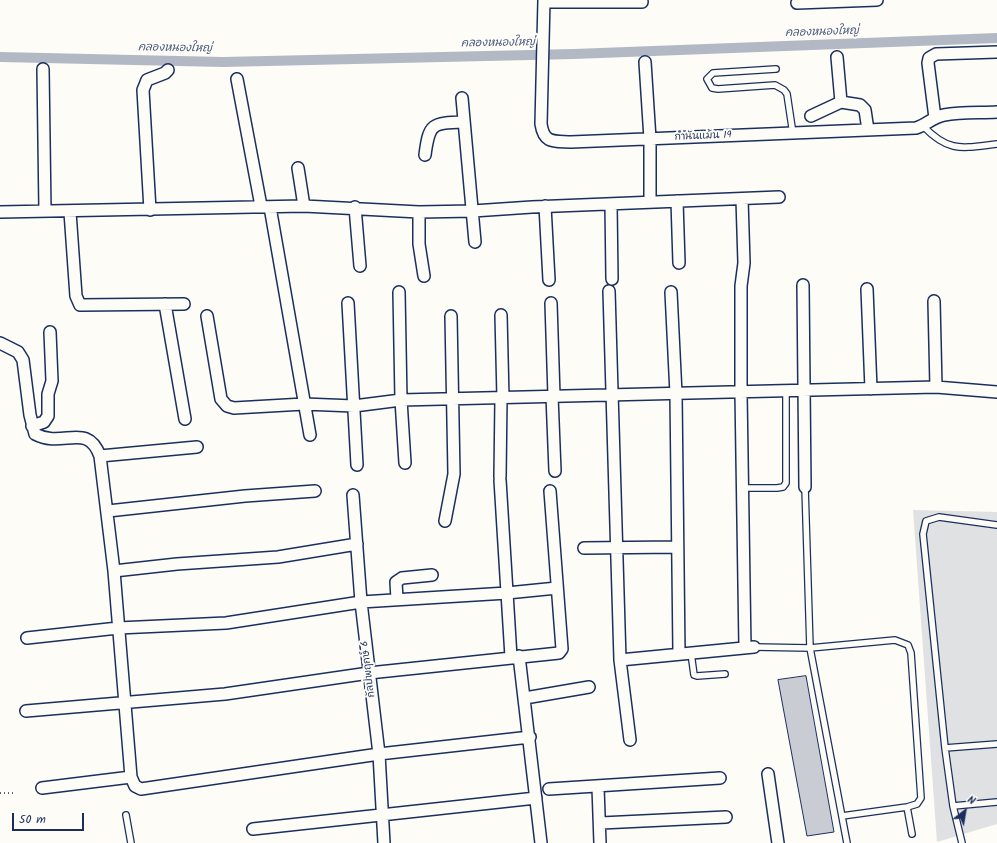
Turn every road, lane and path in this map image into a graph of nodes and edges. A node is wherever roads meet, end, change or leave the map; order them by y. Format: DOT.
graph roads {
  1 [pos="877,0"];
  2 [pos="544,1"];
  3 [pos="642,2"];
  4 [pos="797,3"];
  5 [pos="997,52"];
  6 [pos="837,57"];
  7 [pos="645,62"];
  8 [pos="43,69"];
  9 [pos="776,69"];
  10 [pos="168,70"];
  11 [pos="237,79"];
  12 [pos="925,91"];
  13 [pos="462,98"];
  14 [pos="841,102"];
  15 [pos="997,112"];
  16 [pos="811,116"];
  17 [pos="464,122"];
  18 [pos="929,122"];
  19 [pos="868,130"];
  20 [pos="794,134"];
  21 [pos="650,139"];
  22 [pos="997,144"];
  23 [pos="425,155"];
  24 [pos="298,168"];
  25 [pos="779,197"];
  26 [pos="742,199"];
  27 [pos="677,201"];
  28 [pos="650,202"];
  29 [pos="611,204"];
  30 [pos="266,206"];
  31 [pos="304,206"];
  32 [pos="545,206"];
  33 [pos="355,207"];
  34 [pos="150,210"];
  35 [pos="45,211"];
  36 [pos="473,211"];
  37 [pos="0,212"];
  38 [pos="70,212"];
  39 [pos="419,212"];
  40 [pos="476,242"];
  41 [pos="680,263"];
  42 [pos="360,266"];
  43 [pos="424,276"];
  44 [pos="612,278"];
  45 [pos="549,280"];
  46 [pos="803,285"];
  47 [pos="867,289"];
  48 [pos="609,291"];
  49 [pos="399,292"];
  50 [pos="671,292"];
  51 [pos="934,301"];
  52 [pos="348,303"];
  53 [pos="551,303"];
  54 [pos="165,304"];
  55 [pos="184,304"];
  56 [pos="501,315"];
  57 [pos="207,316"];
  58 [pos="450,316"];
  59 [pos="50,332"];
  60 [pos="0,343"];
  61 [pos="936,387"];
  62 [pos="871,389"];
  63 [pos="786,391"];
  64 [pos="805,391"];
  65 [pos="741,392"];
  66 [pos="997,392"];
  67 [pos="676,394"];
  68 [pos="611,395"];
  69 [pos="553,396"];
  70 [pos="502,398"];
  71 [pos="452,399"];
  72 [pos="401,400"];
  73 [pos="304,404"];
  74 [pos="354,406"];
  75 [pos="185,419"];
  76 [pos="32,426"];
  77 [pos="310,435"];
  78 [pos="197,447"];
  79 [pos="100,456"];
  80 [pos="405,463"];
  81 [pos="357,465"];
  82 [pos="555,471"];
  83 [pos="805,487"];
  84 [pos="743,488"];
  85 [pos="315,491"];
  86 [pos="550,491"];
  87 [pos="353,495"];
  88 [pos="108,511"];
  89 [pos="445,521"];
  90 [pos="997,525"];
  91 [pos="357,544"];
  92 [pos="616,547"];
  93 [pos="677,547"];
  94 [pos="584,548"];
  95 [pos="114,571"];
  96 [pos="432,575"];
  97 [pos="557,588"];
  98 [pos="507,593"];
  99 [pos="397,599"];
  100 [pos="361,602"];
  101 [pos="118,628"];
  102 [pos="27,638"];
  103 [pos="750,648"];
  104 [pos="810,648"];
  105 [pos="691,653"];
  106 [pos="679,654"];
  107 [pos="515,656"];
  108 [pos="620,660"];
  109 [pos="369,673"];
  110 [pos="725,674"];
  111 [pos="589,687"];
  112 [pos="525,698"];
  113 [pos="125,703"];
  114 [pos="26,711"];
  115 [pos="530,737"];
  116 [pos="630,740"];
  117 [pos="997,744"];
  118 [pos="945,748"];
  119 [pos="379,754"];
  120 [pos="768,774"];
  121 [pos="131,777"];
  122 [pos="720,778"];
  123 [pos="598,787"];
  124 [pos="42,788"];
  125 [pos="549,789"];
  126 [pos="0,793"];
  127 [pos="16,793"];
  128 [pos="536,798"];
  129 [pos="997,802"];
  130 [pos="954,806"];
  131 [pos="906,807"];
  132 [pos="126,815"];
  133 [pos="382,816"];
  134 [pos="842,816"];
  135 [pos="726,817"];
  136 [pos="600,823"];
  137 [pos="253,829"];
  138 [pos="912,834"];
  139 [pos="131,843"];
  140 [pos="384,843"];
  141 [pos="541,843"];
  142 [pos="600,843"];
  143 [pos="778,843"];
  144 [pos="847,843"];
  145 [pos="962,843"];
  1 -- 4 [label="street"];
  2 -- 3 [label="street"];
  2 -- 21 [label="street, กำนันแม้น 19"];
  5 -- 18 [label="street"];
  6 -- 14 [label="street"];
  7 -- 21 [label="street"];
  8 -- 35 [label="street"];
  9 -- 20 [label="lane"];
  10 -- 34 [label="street"];
  11 -- 30 [label="street"];
  12 -- 18 [label="street"];
  13 -- 17 [label="street"];
  14 -- 16 [label="street"];
  14 -- 19 [label="street"];
  15 -- 18 [label="street, กำนันแม้น 19"];
  17 -- 23 [label="street"];
  17 -- 36 [label="street"];
  18 -- 19 [label="street, กำนันแม้น 19"];
  18 -- 22 [label="lane"];
  19 -- 20 [label="street, กำนันแม้น 19"];
  20 -- 21 [label="street, กำนันแม้น 19"];
  21 -- 28 [label="street"];
  24 -- 31 [label="street"];
  25 -- 26 [label="street"];
  26 -- 27 [label="street"];
  26 -- 65 [label="street"];
  27 -- 28 [label="street"];
  27 -- 41 [label="street"];
  28 -- 29 [label="street"];
  29 -- 32 [label="street"];
  29 -- 44 [label="street"];
  30 -- 31 [label="street"];
  30 -- 34 [label="street"];
  30 -- 73 [label="street"];
  31 -- 33 [label="street"];
  32 -- 36 [label="street"];
  32 -- 45 [label="street"];
  33 -- 39 [label="street"];
  33 -- 42 [label="street"];
  34 -- 38 [label="street"];
  35 -- 37 [label="street"];
  35 -- 38 [label="street"];
  36 -- 39 [label="street"];
  36 -- 40 [label="street"];
  38 -- 54 [label="street"];
  39 -- 43 [label="street"];
  46 -- 64 [label="street"];
  47 -- 62 [label="street"];
  48 -- 68 [label="street"];
  49 -- 72 [label="street"];
  50 -- 67 [label="street"];
  51 -- 61 [label="street"];
  52 -- 74 [label="street"];
  53 -- 69 [label="street"];
  54 -- 55 [label="street"];
  54 -- 75 [label="street"];
  56 -- 70 [label="street"];
  57 -- 73 [label="street"];
  58 -- 71 [label="street"];
  59 -- 76 [label="street"];
  60 -- 76 [label="street"];
  61 -- 62 [label="street"];
  61 -- 66 [label="street"];
  62 -- 64 [label="street"];
  63 -- 64 [label="street"];
  63 -- 65 [label="street"];
  63 -- 84 [label="lane"];
  64 -- 83 [label="street"];
  65 -- 67 [label="street"];
  65 -- 84 [label="street"];
  67 -- 68 [label="street"];
  67 -- 93 [label="street"];
  68 -- 69 [label="street"];
  68 -- 92 [label="street"];
  69 -- 70 [label="street"];
  69 -- 82 [label="street"];
  70 -- 71 [label="street"];
  70 -- 98 [label="street"];
  71 -- 72 [label="street"];
  71 -- 89 [label="street"];
  72 -- 74 [label="street"];
  72 -- 80 [label="street"];
  73 -- 74 [label="street"];
  73 -- 77 [label="street"];
  74 -- 81 [label="street"];
  76 -- 79 [label="street"];
  78 -- 79 [label="street"];
  79 -- 88 [label="street"];
  83 -- 104 [label="lane"];
  84 -- 103 [label="street"];
  85 -- 88 [label="street"];
  86 -- 97 [label="street"];
  87 -- 91 [label="street, กัลปพฤกษ์ 6"];
  88 -- 95 [label="street"];
  90 -- 118 [label="lane"];
  91 -- 95 [label="street"];
  91 -- 100 [label="street, กัลปพฤกษ์ 6"];
  92 -- 93 [label="street"];
  92 -- 94 [label="street"];
  92 -- 108 [label="street"];
  93 -- 106 [label="street"];
  95 -- 101 [label="street"];
  96 -- 99 [label="street"];
  97 -- 98 [label="street"];
  97 -- 107 [label="street"];
  98 -- 99 [label="street"];
  98 -- 107 [label="street"];
  99 -- 100 [label="street"];
  100 -- 101 [label="street"];
  100 -- 109 [label="street, กัลปพฤกษ์ 6"];
  101 -- 102 [label="street"];
  101 -- 113 [label="street"];
  103 -- 104 [label="lane"];
  103 -- 105 [label="street"];
  104 -- 131 [label="lane"];
  104 -- 134 [label="lane"];
  105 -- 106 [label="street"];
  105 -- 110 [label="lane"];
  106 -- 108 [label="street"];
  107 -- 109 [label="street"];
  107 -- 112 [label="street"];
  108 -- 116 [label="street"];
  109 -- 113 [label="street"];
  109 -- 119 [label="street, กัลปพฤกษ์ 6"];
  111 -- 112 [label="street"];
  112 -- 115 [label="street"];
  113 -- 114 [label="street"];
  113 -- 121 [label="street"];
  115 -- 119 [label="street"];
  115 -- 128 [label="street"];
  117 -- 118 [label="lane"];
  118 -- 130 [label="lane"];
  119 -- 121 [label="street"];
  119 -- 133 [label="street, กัลปพฤกษ์ 6"];
  120 -- 143 [label="street"];
  121 -- 124 [label="street"];
  122 -- 123 [label="street"];
  123 -- 125 [label="street"];
  123 -- 136 [label="street"];
  126 -- 127 [label="path"];
  128 -- 133 [label="street"];
  128 -- 141 [label="street"];
  129 -- 130 [label="lane"];
  130 -- 145 [label="lane"];
  131 -- 134 [label="lane"];
  131 -- 138 [label="lane"];
  132 -- 139 [label="lane"];
  133 -- 137 [label="street"];
  133 -- 140 [label="street, กัลปพฤกษ์ 6"];
  134 -- 144 [label="lane"];
  135 -- 136 [label="street"];
  136 -- 142 [label="street"];
}
